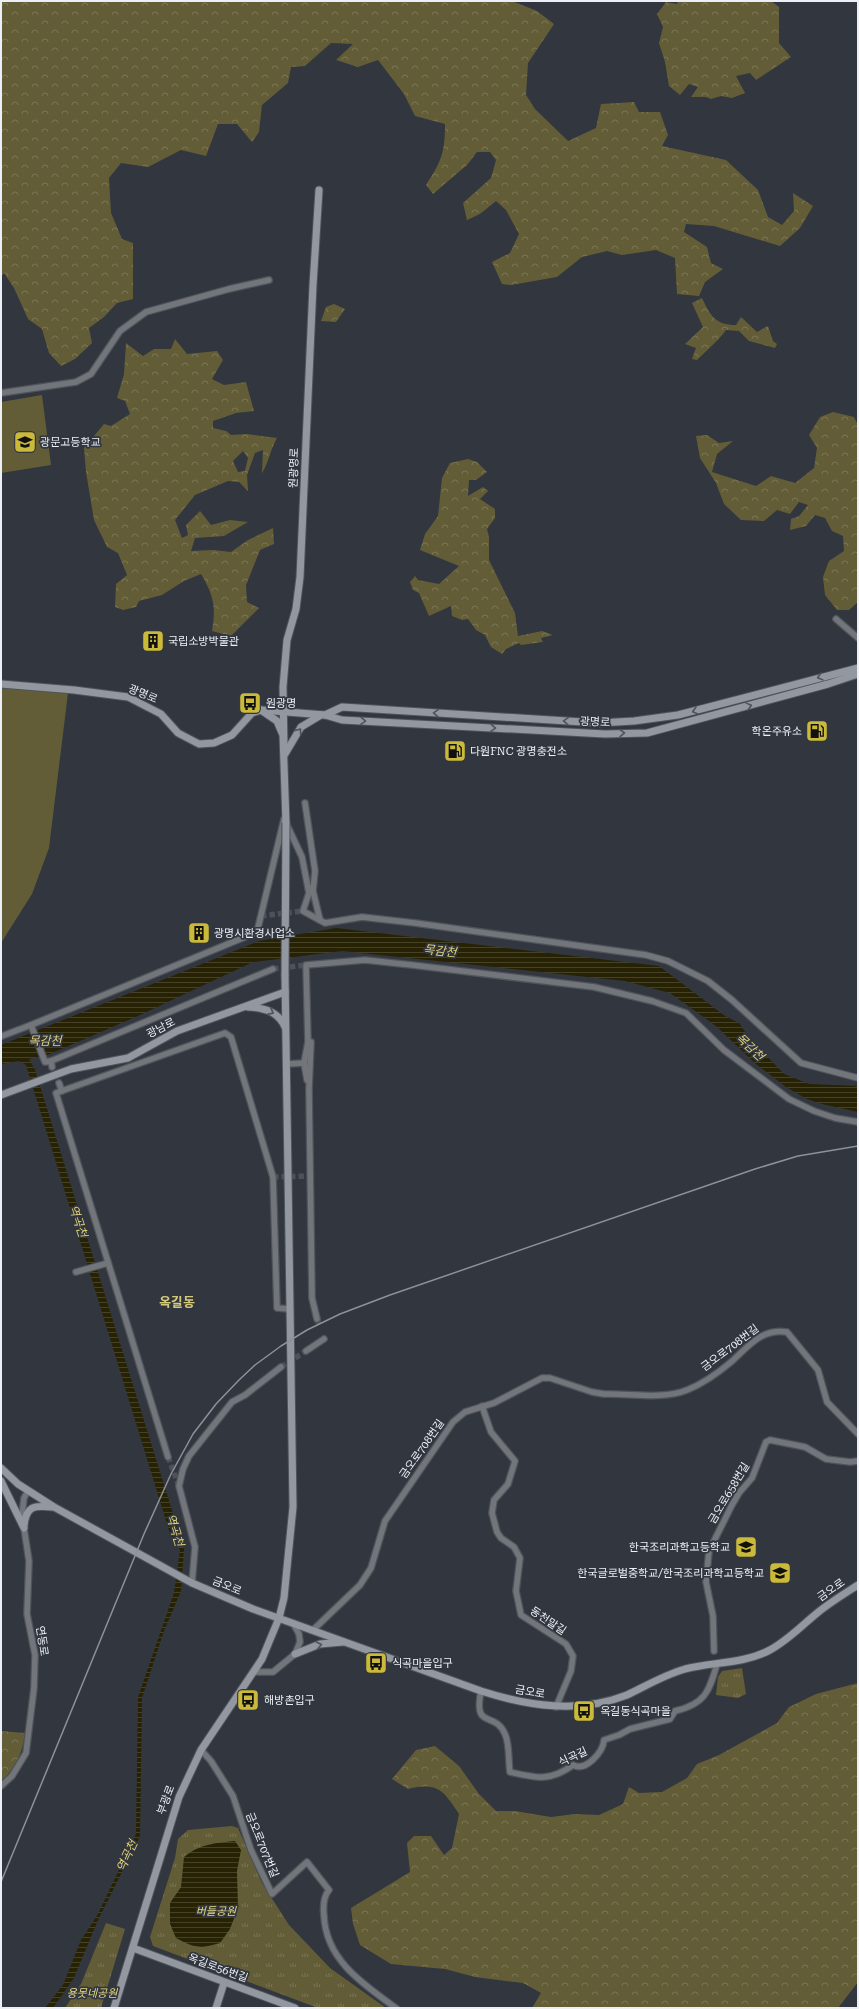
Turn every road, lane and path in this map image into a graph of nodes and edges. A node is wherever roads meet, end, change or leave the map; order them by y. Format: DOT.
graph roads {
  1 [pos="319,190"];
  2 [pos="269,280"];
  3 [pos="1,393"];
  4 [pos="836,618"];
  5 [pos="858,638"];
  6 [pos="858,668"];
  7 [pos="858,674"];
  8 [pos="1,684"];
  9 [pos="261,710"];
  10 [pos="284,711"];
  11 [pos="323,715"];
  12 [pos="284,746"];
  13 [pos="285,754"];
  14 [pos="305,803"];
  15 [pos="286,812"];
  16 [pos="286,823"];
  17 [pos="308,886"];
  18 [pos="313,891"];
  19 [pos="320,920"];
  20 [pos="273,970"];
  21 [pos="286,992"];
  22 [pos="245,1006"];
  23 [pos="31,1026"];
  24 [pos="308,1030"];
  25 [pos="286,1031"];
  26 [pos="2,1036"];
  27 [pos="304,1063"];
  28 [pos="287,1064"];
  29 [pos="858,1078"];
  30 [pos="59,1083"];
  31 [pos="309,1089"];
  32 [pos="62,1091"];
  33 [pos="1,1095"];
  34 [pos="858,1122"];
  35 [pos="108,1263"];
  36 [pos="76,1272"];
  37 [pos="290,1309"];
  38 [pos="317,1320"];
  39 [pos="324,1339"];
  40 [pos="306,1350"];
  41 [pos="281,1367"];
  42 [pos="482,1406"];
  43 [pos="858,1434"];
  44 [pos="168,1457"];
  45 [pos="858,1461"];
  46 [pos="1,1468"];
  47 [pos="1,1481"];
  48 [pos="28,1491"];
  49 [pos="54,1507"];
  50 [pos="24,1528"];
  51 [pos="190,1582"];
  52 [pos="858,1585"];
  53 [pos="279,1618"];
  54 [pos="293,1623"];
  55 [pos="313,1630"];
  56 [pos="345,1642"];
  57 [pos="714,1651"];
  58 [pos="295,1654"];
  59 [pos="717,1664"];
  60 [pos="254,1672"];
  61 [pos="481,1691"];
  62 [pos="556,1707"];
  63 [pos="201,1750"];
  64 [pos="1,1786"];
  65 [pos="133,1948"];
  66 [pos="224,1983"];
  67 [pos="114,2008"];
  68 [pos="216,2008"];
  69 [pos="296,2008"];
  70 [pos="396,2008"];
  1 -- 10 [label="main road, 원광명로"];
  2 -- 3 [label="street"];
  4 -- 5 [label="street"];
  6 -- 11 [label="main road, 광명로, one-way"];
  11 -- 7 [label="main road, 광명로, one-way"];
  8 -- 9 [label="main road, 광명로"];
  9 -- 10 [label="main road, 광명로"];
  9 -- 12 [label="main road"];
  10 -- 11 [label="main road, 광명로"];
  10 -- 12 [label="main road, 원광명로"];
  13 -- 11 [label="main road, one-way"];
  12 -- 13 [label="main road, 부광로"];
  13 -- 15 [label="main road, 부광로"];
  14 -- 18 [label="street"];
  15 -- 16 [label="main road, 부광로"];
  15 -- 23 [label="street"];
  16 -- 17 [label="street"];
  16 -- 21 [label="main road, 부광로, bridge"];
  17 -- 18 [label="street"];
  17 -- 19 [label="street"];
  18 -- 19 [label="street"];
  19 -- 29 [label="street"];
  20 -- 23 [label="street"];
  21 -- 22 [label="main road, 광남로"];
  21 -- 25 [label="main road, 부광로"];
  22 -- 25 [label="main road, one-way"];
  22 -- 33 [label="main road, 광남로"];
  23 -- 26 [label="street"];
  24 -- 27 [label="street"];
  24 -- 31 [label="street"];
  24 -- 34 [label="street"];
  25 -- 28 [label="main road, 부광로"];
  27 -- 28 [label="street"];
  27 -- 31 [label="street"];
  28 -- 37 [label="main road, 부광로"];
  30 -- 32 [label="street"];
  31 -- 38 [label="street"];
  32 -- 35 [label="street"];
  32 -- 37 [label="street"];
  35 -- 36 [label="street"];
  35 -- 44 [label="street"];
  37 -- 53 [label="main road, 부광로"];
  39 -- 40 [label="street"];
  41 -- 51 [label="street"];
  42 -- 43 [label="street, 금오로708번길"];
  42 -- 55 [label="street, 금오로708번길"];
  42 -- 62 [label="street, 동천말길"];
  45 -- 57 [label="street, 금오로658번길"];
  46 -- 48 [label="main road"];
  47 -- 50 [label="main road"];
  48 -- 49 [label="main road"];
  48 -- 50 [label="street, 연동로"];
  49 -- 50 [label="main road"];
  49 -- 51 [label="main road, 금오로"];
  50 -- 64 [label="street, 연동로"];
  51 -- 53 [label="main road, 금오로"];
  52 -- 59 [label="main road, 금오로"];
  53 -- 54 [label="main road, 금오로"];
  53 -- 60 [label="main road, 부광로"];
  54 -- 55 [label="main road, 금오로"];
  54 -- 58 [label="street"];
  55 -- 56 [label="main road, 금오로"];
  58 -- 56 [label="main road, one-way"];
  56 -- 61 [label="main road, 금오로"];
  58 -- 60 [label="street"];
  59 -- 61 [label="street, 식곡길"];
  59 -- 62 [label="main road, 금오로"];
  60 -- 63 [label="main road, 부광로"];
  61 -- 62 [label="main road, 금오로"];
  63 -- 65 [label="main road, 부광로"];
  63 -- 70 [label="street, 금오로707번길"];
  65 -- 66 [label="main road, 옥길로56번길"];
  65 -- 67 [label="main road, 부광로"];
  66 -- 68 [label="main road"];
  66 -- 69 [label="main road, 옥길로56번길"];
}
